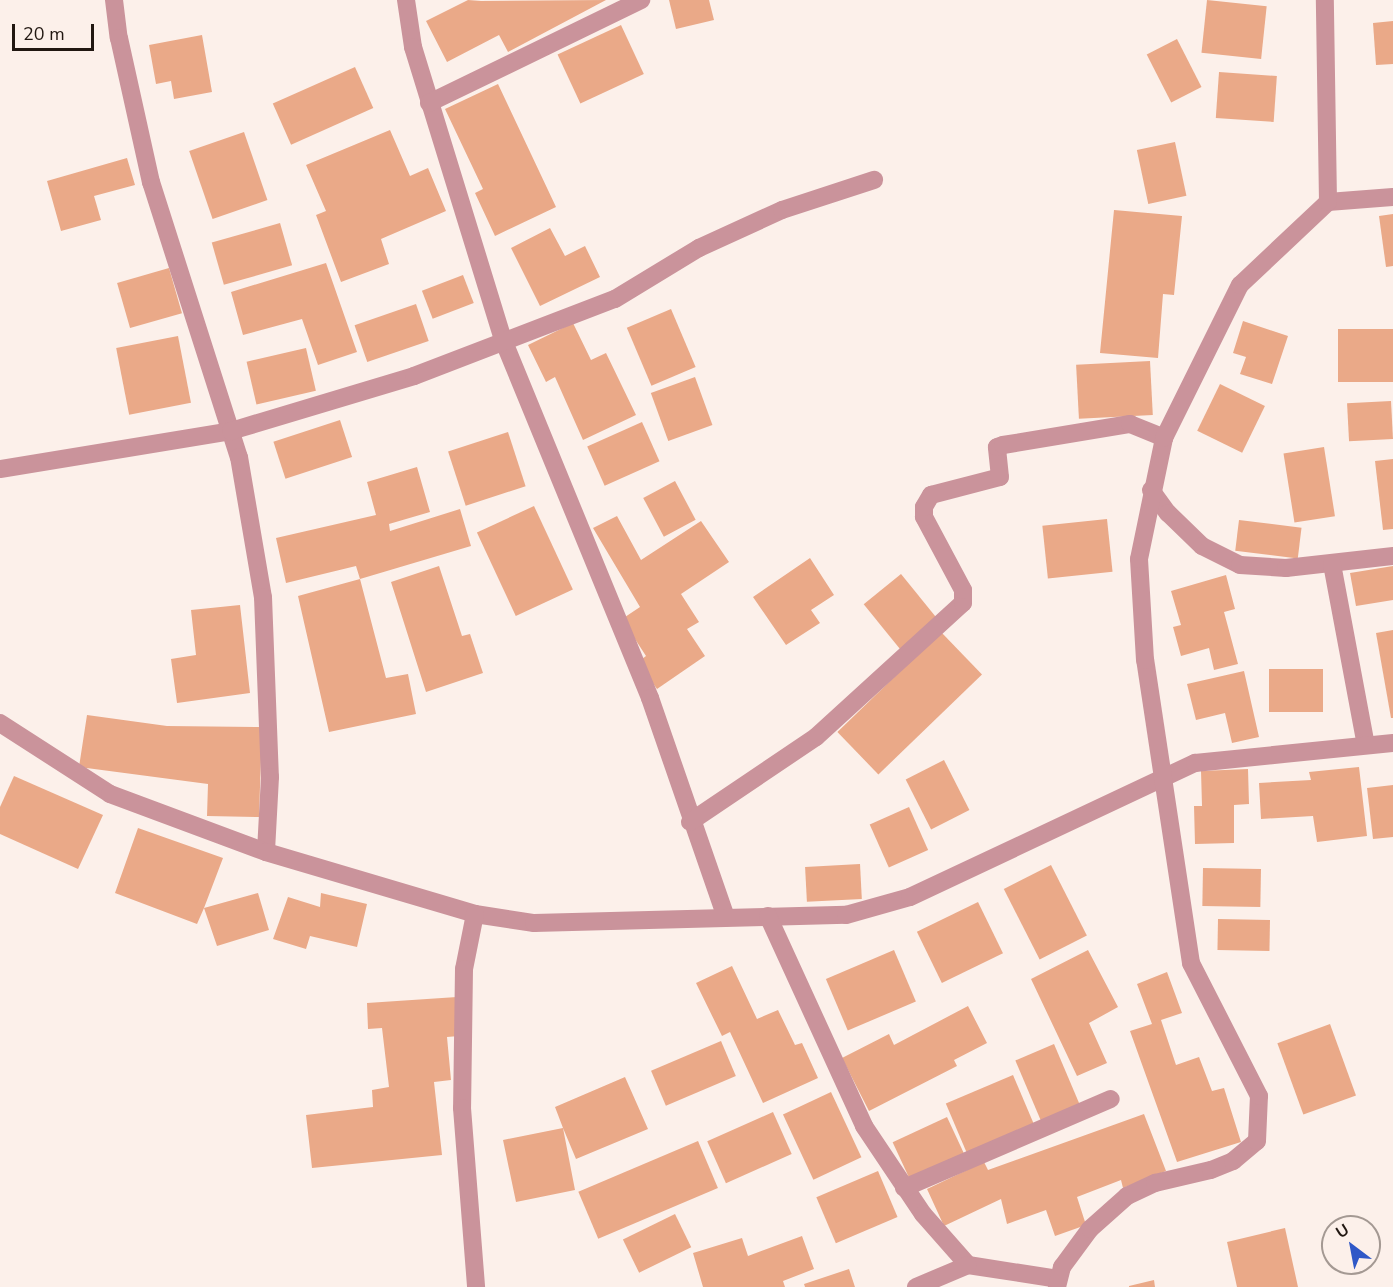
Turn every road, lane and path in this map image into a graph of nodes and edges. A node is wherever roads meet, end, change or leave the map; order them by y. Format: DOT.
graph roads {
  1 [pos="114,0"];
  2 [pos="406,0"];
  3 [pos="641,0"];
  4 [pos="1325,0"];
  5 [pos="429,103"];
  6 [pos="874,180"];
  7 [pos="1393,197"];
  8 [pos="1328,202"];
  9 [pos="504,342"];
  10 [pos="231,431"];
  11 [pos="1164,438"];
  12 [pos="0,469"];
  13 [pos="1151,490"];
  14 [pos="1393,556"];
  15 [pos="1332,564"];
  16 [pos="0,723"];
  17 [pos="1393,743"];
  18 [pos="1366,745"];
  19 [pos="1162,779"];
  20 [pos="690,822"];
  21 [pos="266,852"];
  22 [pos="475,914"];
  23 [pos="768,916"];
  24 [pos="726,917"];
  25 [pos="1111,1099"];
  26 [pos="904,1188"];
  27 [pos="968,1265"];
  28 [pos="1058,1283"];
  29 [pos="476,1287"];
  30 [pos="916,1287"];
  1 -- 10 [label="street"];
  2 -- 5 [label="street"];
  3 -- 5 [label="street"];
  4 -- 8 [label="street"];
  5 -- 9 [label="street"];
  6 -- 9 [label="street"];
  7 -- 8 [label="street"];
  8 -- 11 [label="street"];
  9 -- 10 [label="street"];
  9 -- 20 [label="street"];
  10 -- 12 [label="street"];
  10 -- 21 [label="street"];
  11 -- 13 [label="street"];
  11 -- 20 [label="street"];
  13 -- 15 [label="street"];
  13 -- 19 [label="street"];
  14 -- 15 [label="street"];
  15 -- 18 [label="street"];
  16 -- 21 [label="street"];
  17 -- 18 [label="street"];
  18 -- 19 [label="street"];
  19 -- 23 [label="street"];
  19 -- 28 [label="street"];
  20 -- 24 [label="street"];
  21 -- 22 [label="street"];
  22 -- 24 [label="street"];
  22 -- 29 [label="street"];
  23 -- 24 [label="street"];
  23 -- 26 [label="street"];
  25 -- 26 [label="street"];
  26 -- 27 [label="street"];
  27 -- 28 [label="street"];
  27 -- 30 [label="street"];
}
